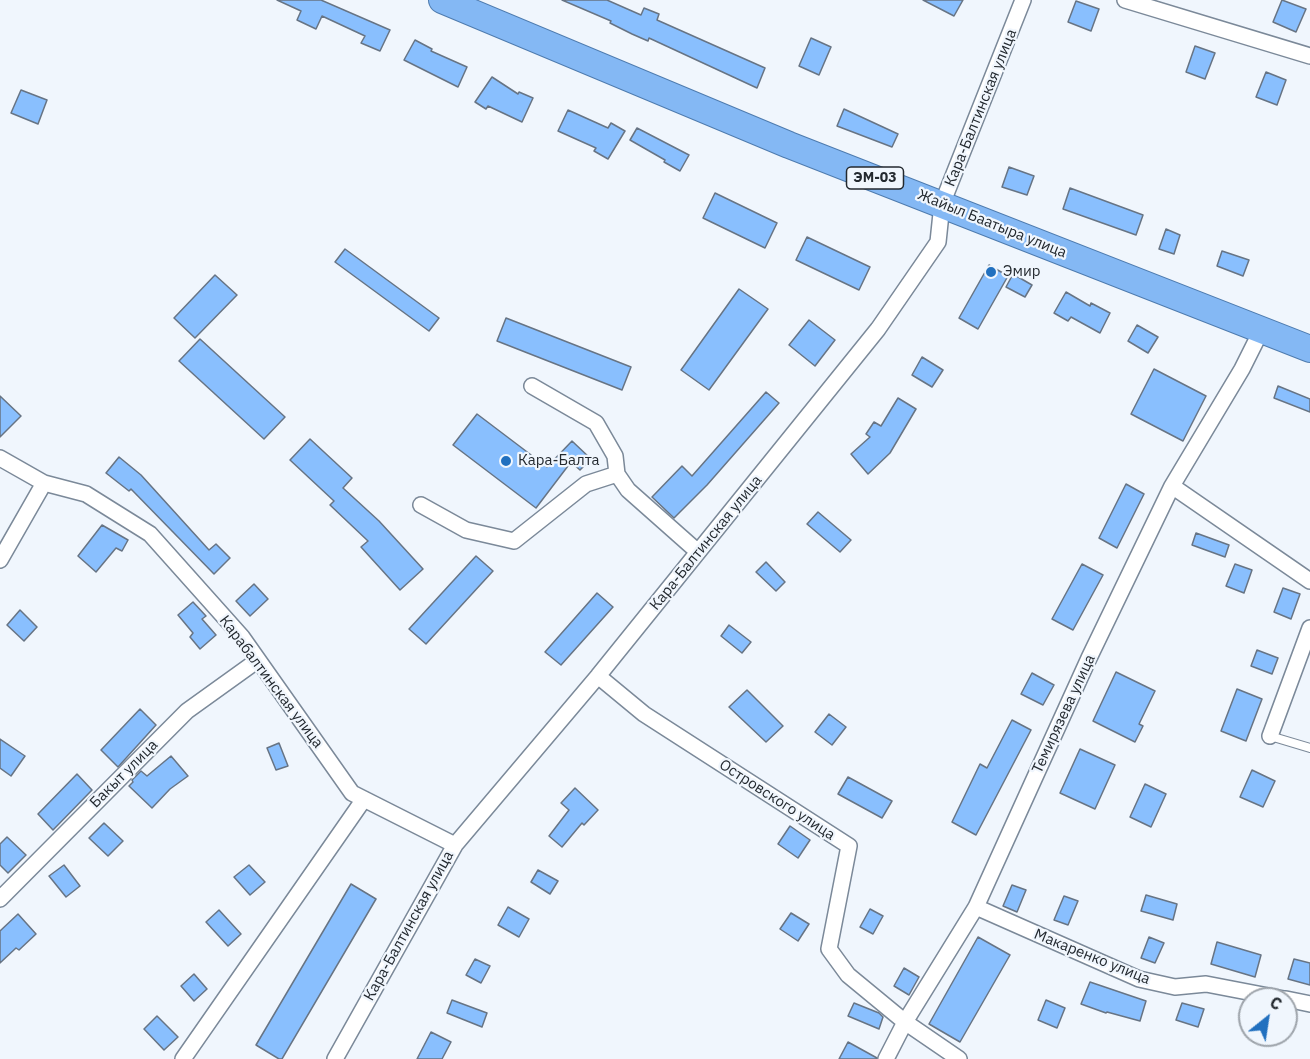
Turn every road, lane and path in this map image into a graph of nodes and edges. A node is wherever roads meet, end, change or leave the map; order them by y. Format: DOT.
graph roads {
  1 [pos="442,0"];
  2 [pos="1023,0"];
  3 [pos="1125,0"];
  4 [pos="1310,56"];
  5 [pos="942,204"];
  6 [pos="1261,331"];
  7 [pos="1310,349"];
  8 [pos="532,386"];
  9 [pos="0,458"];
  10 [pos="617,474"];
  11 [pos="44,483"];
  12 [pos="1172,486"];
  13 [pos="421,505"];
  14 [pos="698,552"];
  15 [pos="0,560"];
  16 [pos="1310,581"];
  17 [pos="1310,628"];
  18 [pos="258,660"];
  19 [pos="598,676"];
  20 [pos="1270,736"];
  21 [pos="1310,748"];
  22 [pos="364,799"];
  23 [pos="454,845"];
  24 [pos="0,899"];
  25 [pos="976,907"];
  26 [pos="1238,990"];
  27 [pos="905,1022"];
  28 [pos="183,1059"];
  29 [pos="336,1059"];
  30 [pos="886,1059"];
  31 [pos="959,1059"];
  1 -- 5 [label="highway, Жайыл Баатыра улица / ЭМ-03"];
  2 -- 5 [label="street, Кара-Балтинская улица"];
  3 -- 4 [label="street"];
  5 -- 6 [label="highway, Жайыл Баатыра улица / ЭМ-03"];
  5 -- 14 [label="street, Кара-Балтинская улица"];
  6 -- 7 [label="highway, Жайыл Баатыра улица / ЭМ-03"];
  6 -- 12 [label="street, Темирязева улица"];
  8 -- 10 [label="street"];
  9 -- 11 [label="street, Карабалтинская улица"];
  10 -- 13 [label="street"];
  10 -- 14 [label="street"];
  11 -- 15 [label="street"];
  11 -- 18 [label="street, Карабалтинская улица"];
  12 -- 16 [label="street"];
  12 -- 25 [label="street, Темирязева улица"];
  14 -- 19 [label="street, Кара-Балтинская улица"];
  17 -- 20 [label="street"];
  18 -- 22 [label="street, Карабалтинская улица"];
  18 -- 24 [label="street, Бакыт улица"];
  19 -- 23 [label="street, Кара-Балтинская улица"];
  19 -- 27 [label="street, Островского улица"];
  20 -- 21 [label="lane"];
  22 -- 23 [label="street, Карабалтинская улица"];
  22 -- 28 [label="street"];
  23 -- 29 [label="street, Кара-Балтинская улица"];
  25 -- 26 [label="street, Макаренко улица"];
  25 -- 27 [label="street, Темирязева улица"];
  27 -- 30 [label="street, Темирязева улица"];
  27 -- 31 [label="street, Островского улица"];
}
